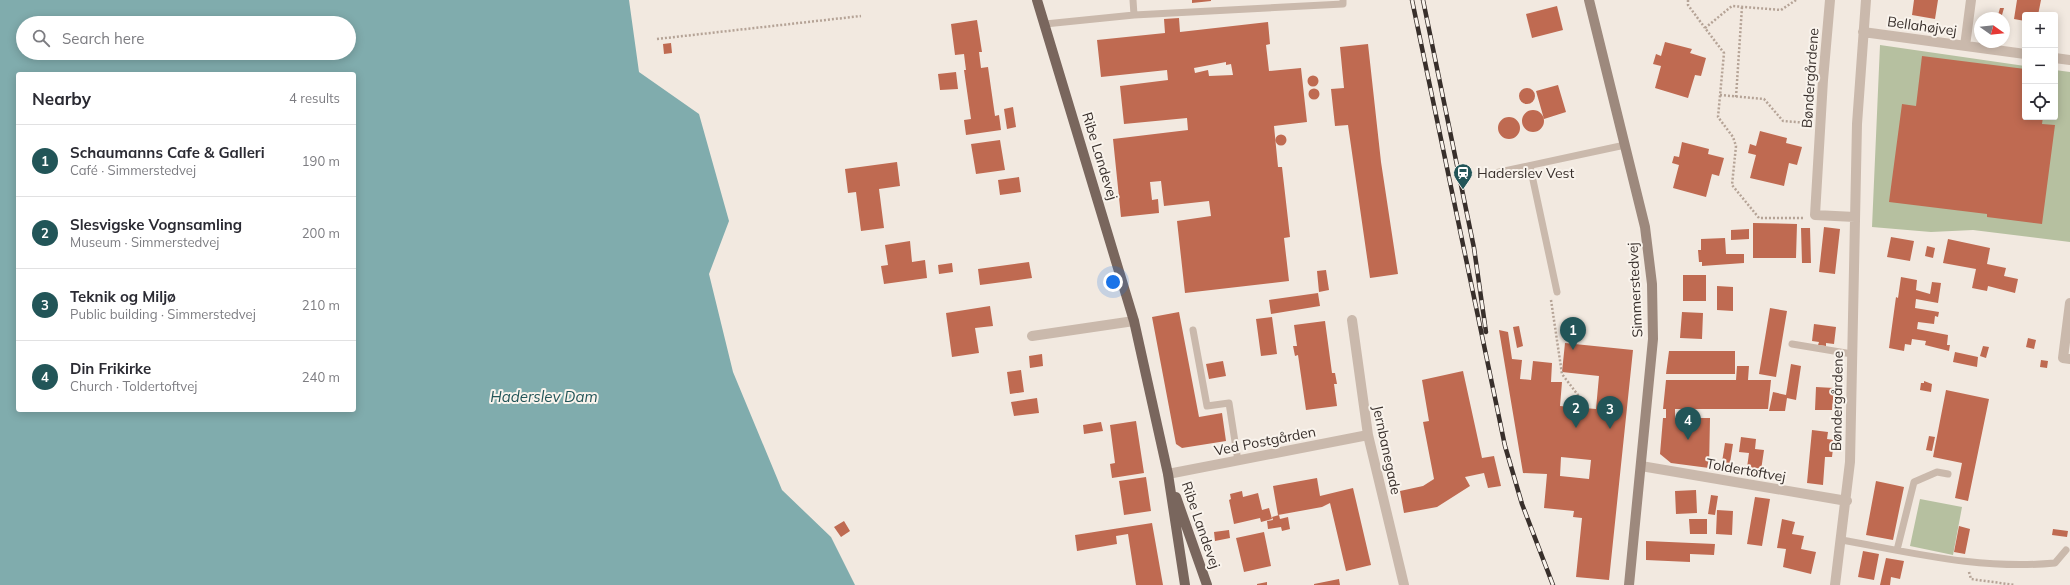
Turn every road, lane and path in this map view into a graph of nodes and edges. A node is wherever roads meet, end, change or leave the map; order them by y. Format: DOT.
graph roads {
  1 [pos="1037,0"];
  2 [pos="1133,0"];
  3 [pos="1343,0"];
  4 [pos="1589,0"];
  5 [pos="1688,0"];
  6 [pos="1796,0"];
  7 [pos="1830,0"];
  8 [pos="1866,0"];
  9 [pos="1971,0"];
  10 [pos="1742,7"];
  11 [pos="1134,15"];
  12 [pos="861,16"];
  13 [pos="1045,24"];
  14 [pos="1705,28"];
  15 [pos="1862,32"];
  16 [pos="657,39"];
  17 [pos="1965,46"];
  18 [pos="2022,54"];
  19 [pos="2058,58"];
  20 [pos="2070,60"];
  21 [pos="1720,95"];
  22 [pos="1736,97"];
  23 [pos="1820,124"];
  24 [pos="1625,145"];
  25 [pos="1530,166"];
  26 [pos="1495,173"];
  27 [pos="1815,214"];
  28 [pos="1855,217"];
  29 [pos="1557,292"];
  30 [pos="1550,294"];
  31 [pos="2070,303"];
  32 [pos="1352,320"];
  33 [pos="1134,321"];
  34 [pos="1193,330"];
  35 [pos="1032,336"];
  36 [pos="1792,344"];
  37 [pos="1852,354"];
  38 [pos="2070,359"];
  39 [pos="1584,403"];
  40 [pos="1368,435"];
  41 [pos="1238,461"];
  42 [pos="1640,466"];
  43 [pos="1168,474"];
  44 [pos="1948,474"];
  45 [pos="1847,501"];
  46 [pos="1842,540"];
  47 [pos="1897,550"];
  48 [pos="2066,550"];
  49 [pos="1966,563"];
  50 [pos="1182,565"];
  51 [pos="1835,583"];
  52 [pos="1185,585"];
  53 [pos="1193,585"];
  54 [pos="1207,585"];
  55 [pos="1404,585"];
  56 [pos="1629,585"];
  57 [pos="2015,585"];
  1 -- 13 [label="main road, Ribe Landevej"];
  2 -- 11 [label="lane"];
  3 -- 11 [label="lane"];
  4 -- 24 [label="street, Simmerstedvej"];
  5 -- 14 [label="path"];
  6 -- 10 [label="path"];
  7 -- 23 [label="street, Bøndergårdene"];
  8 -- 15 [label="street, Bøndergårdene"];
  9 -- 17 [label="street"];
  10 -- 14 [label="path"];
  10 -- 22 [label="path"];
  11 -- 13 [label="lane"];
  12 -- 16 [label="path"];
  13 -- 33 [label="main road, Ribe Landevej"];
  14 -- 21 [label="path"];
  15 -- 17 [label="street, Bellahøjvej"];
  15 -- 28 [label="street, Bøndergårdene"];
  17 -- 18 [label="street, Bellahøjvej"];
  19 -- 20 [label="street"];
  21 -- 22 [label="path"];
  21 -- 27 [label="path"];
  22 -- 23 [label="path"];
  23 -- 27 [label="street, Bøndergårdene"];
  24 -- 25 [label="lane"];
  24 -- 42 [label="street, Simmerstedvej"];
  25 -- 26 [label="lane"];
  25 -- 29 [label="lane"];
  27 -- 28 [label="street"];
  28 -- 37 [label="street, Bøndergårdene"];
  30 -- 39 [label="path"];
  31 -- 38 [label="street"];
  32 -- 40 [label="street, Jernbanegade"];
  33 -- 35 [label="street"];
  33 -- 43 [label="main road, Ribe Landevej"];
  34 -- 41 [label="lane"];
  36 -- 37 [label="lane"];
  37 -- 45 [label="street, Bøndergårdene"];
  40 -- 41 [label="street, Ved Postgården"];
  40 -- 55 [label="street, Jernbanegade"];
  41 -- 43 [label="street, Ved Postgården"];
  42 -- 45 [label="street, Toldertoftvej"];
  42 -- 56 [label="street, Simmerstedvej"];
  43 -- 50 [label="main road, Ribe Landevej"];
  43 -- 54 [label="main road, Ribe Landevej"];
  44 -- 47 [label="lane"];
  45 -- 46 [label="street, Bøndergårdene"];
  46 -- 47 [label="lane"];
  46 -- 51 [label="street, Bøndergårdene"];
  47 -- 49 [label="lane"];
  48 -- 49 [label="lane"];
  49 -- 57 [label="path"];
  50 -- 52 [label="main road, Ribe Landevej"];
  50 -- 53 [label="main road"];
}
